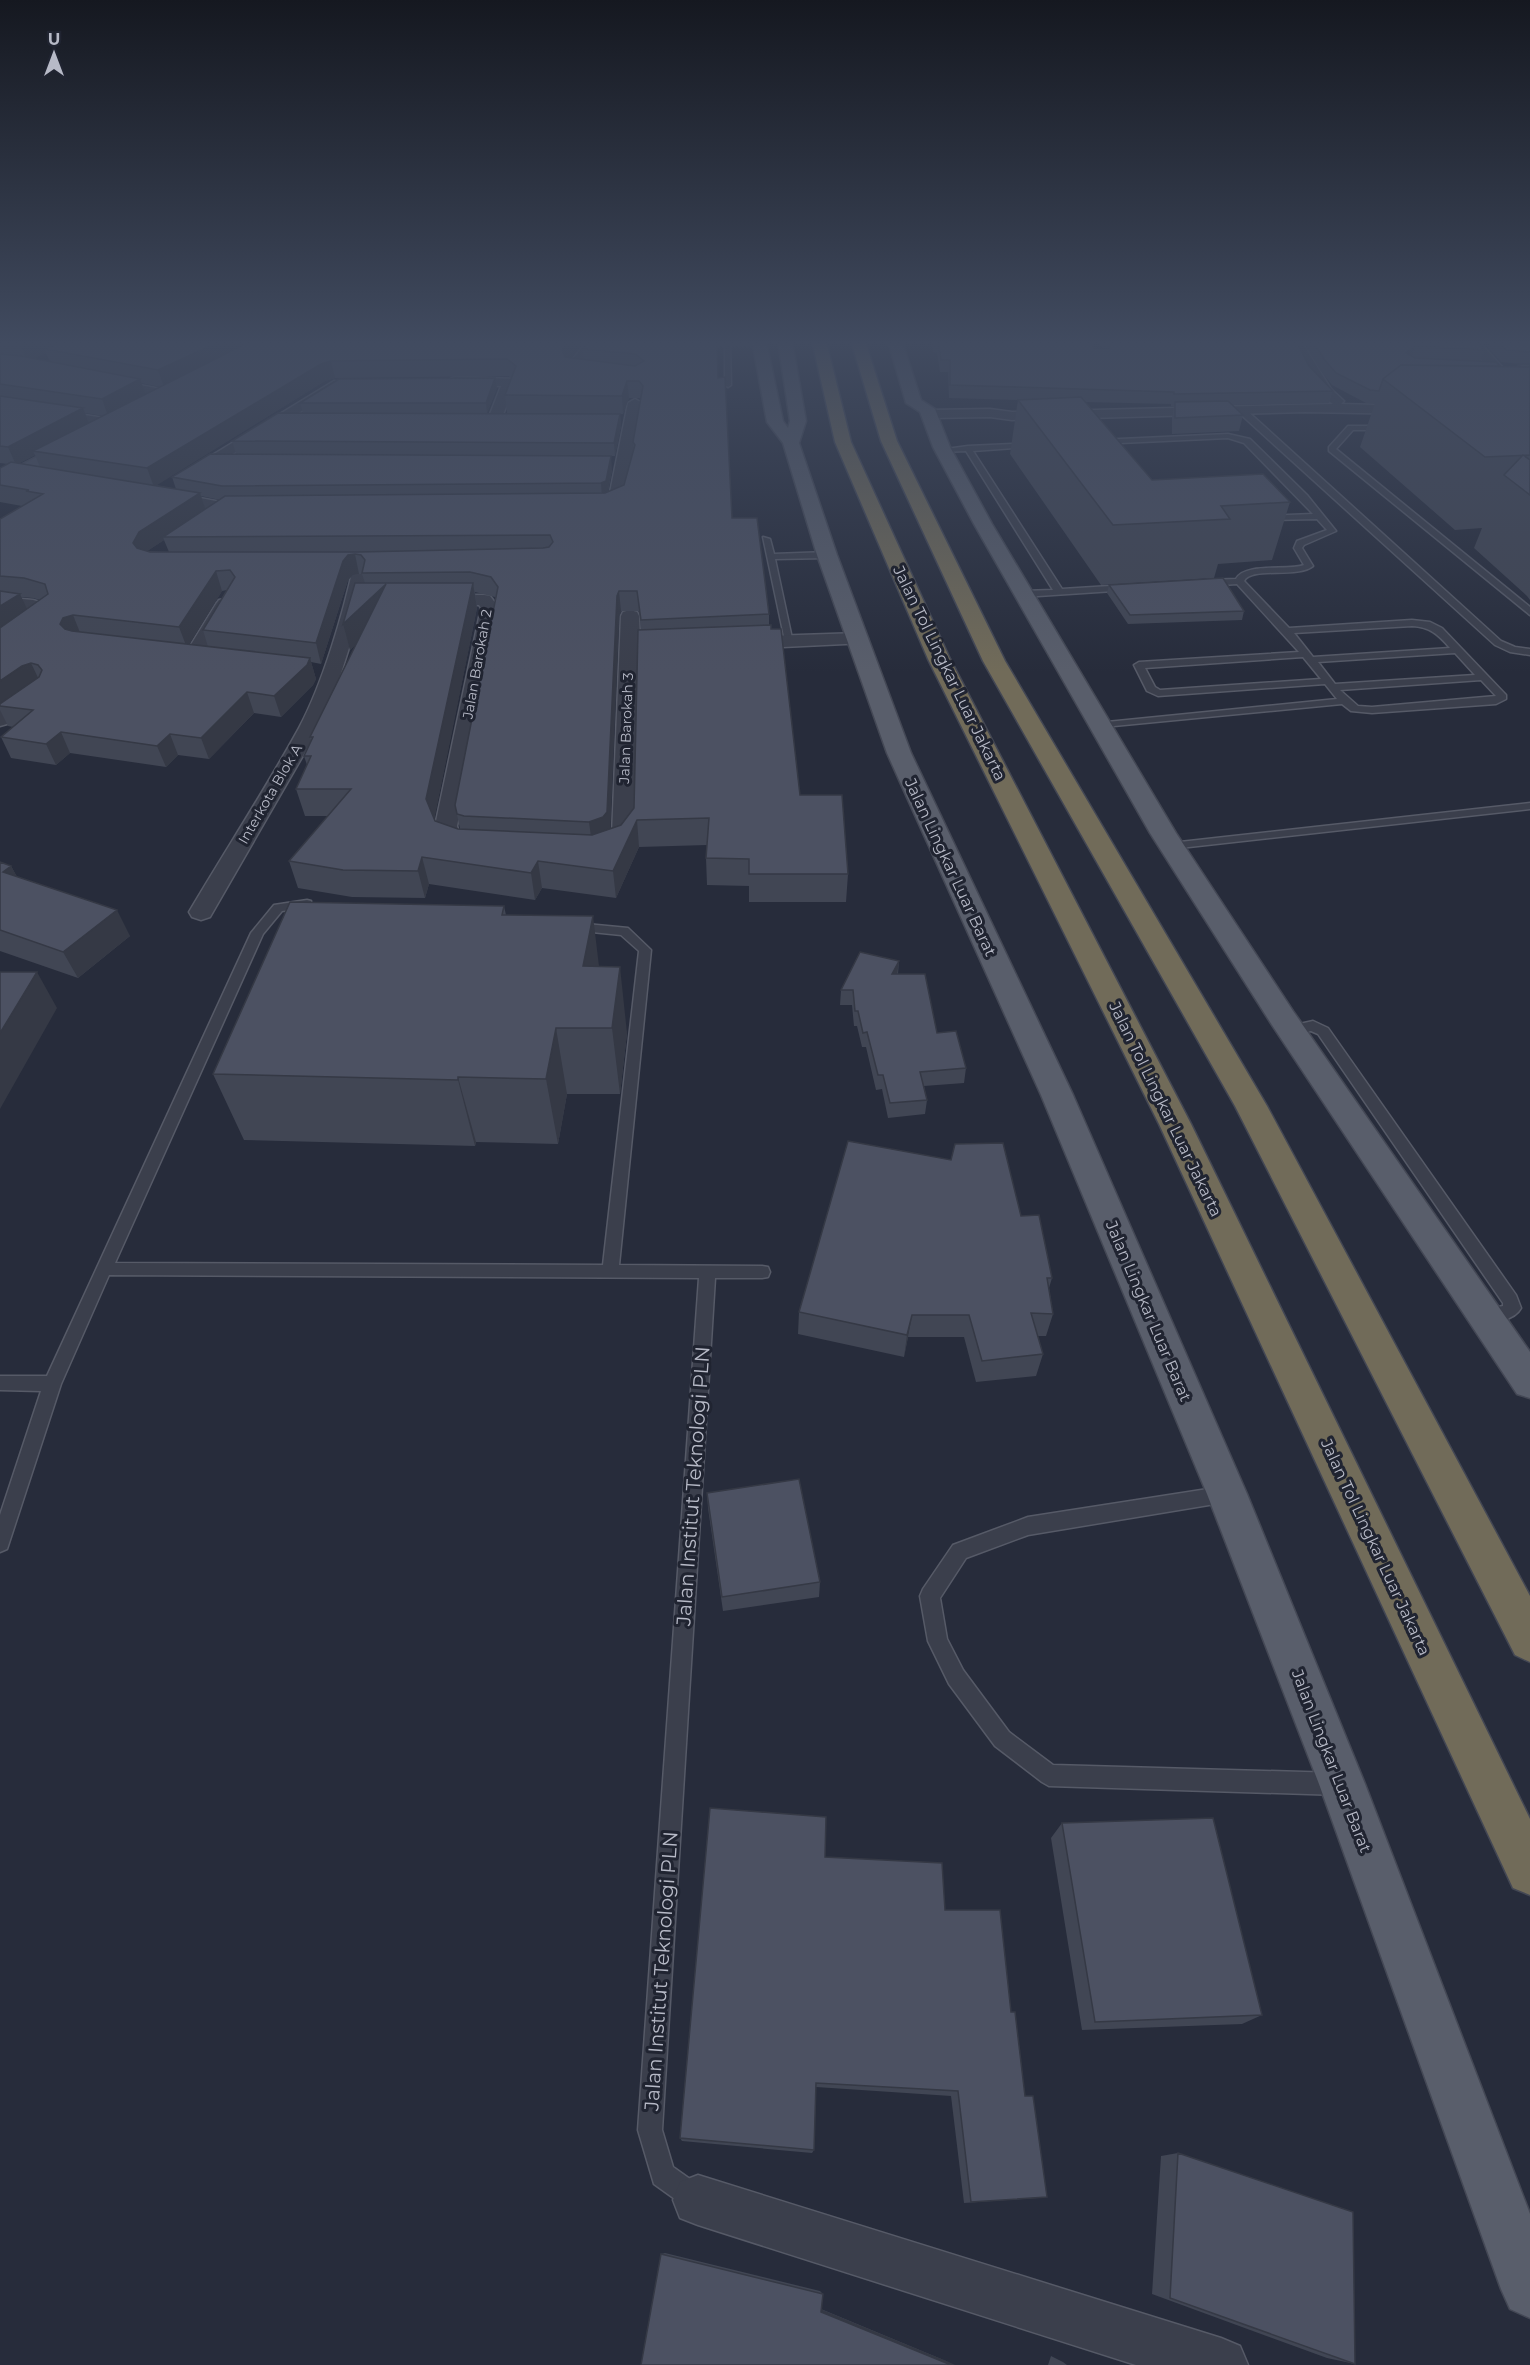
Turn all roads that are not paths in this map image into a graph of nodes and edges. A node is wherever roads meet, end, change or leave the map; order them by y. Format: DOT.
graph roads {
  1 [pos="58,451"];
  2 [pos="225,451"];
  3 [pos="622,451"];
  4 [pos="794,451"];
  5 [pos="847,451"];
  6 [pos="894,451"];
  7 [pos="944,451"];
  8 [pos="970,451"];
  9 [pos="1257,451"];
  10 [pos="1287,451"];
  11 [pos="1335,451"];
  12 [pos="210,460"];
  13 [pos="245,461"];
  14 [pos="0,470"];
  15 [pos="19,473"];
  16 [pos="1268,475"];
  17 [pos="1280,475"];
  18 [pos="41,476"];
  19 [pos="0,483"];
  20 [pos="1304,497"];
  21 [pos="1293,498"];
  22 [pos="570,505"];
  23 [pos="226,508"];
  24 [pos="273,508"];
  25 [pos="1320,516"];
  26 [pos="1256,519"];
  27 [pos="208,520"];
  28 [pos="766,539"];
  29 [pos="827,555"];
  30 [pos="770,557"];
  31 [pos="340,564"];
  32 [pos="363,564"];
  33 [pos="386,564"];
  34 [pos="1239,581"];
  35 [pos="1194,584"];
  36 [pos="1137,587"];
  37 [pos="1059,592"];
  38 [pos="1023,594"];
  39 [pos="230,596"];
  40 [pos="415,600"];
  41 [pos="355,601"];
  42 [pos="379,601"];
  43 [pos="0,602"];
  44 [pos="1530,612"];
  45 [pos="630,616"];
  46 [pos="1287,631"];
  47 [pos="859,639"];
  48 [pos="790,642"];
  49 [pos="0,643"];
  50 [pos="719,644"];
  51 [pos="696,645"];
  52 [pos="630,650"];
  53 [pos="1457,650"];
  54 [pos="1530,651"];
  55 [pos="173,654"];
  56 [pos="194,656"];
  57 [pos="1308,657"];
  58 [pos="217,659"];
  59 [pos="309,670"];
  60 [pos="331,673"];
  61 [pos="1483,677"];
  62 [pos="1331,684"];
  63 [pos="40,692"];
  64 [pos="1344,701"];
  65 [pos="1168,705"];
  66 [pos="0,720"];
  67 [pos="1097,726"];
  68 [pos="1530,806"];
  69 [pos="1171,846"];
  70 [pos="494,848"];
  71 [pos="584,852"];
  72 [pos="322,905"];
  73 [pos="201,912"];
  74 [pos="566,926"];
  75 [pos="104,1269"];
  76 [pos="610,1271"];
  77 [pos="707,1272"];
  78 [pos="762,1272"];
  79 [pos="1530,1382"];
  80 [pos="0,1383"];
  81 [pos="52,1384"];
  82 [pos="1227,1494"];
  83 [pos="0,1544"];
  84 [pos="1530,1640"];
  85 [pos="1342,1784"];
  86 [pos="1530,1871"];
  87 [pos="698,2200"];
  88 [pos="1530,2289"];
  89 [pos="1221,2365"];
  1 -- 15 [label="main road"];
  2 -- 12 [label="street"];
  3 -- 22 [label="street"];
  4 -- 29 [label="main road, Jalan Lingkar Luar Barat"];
  5 -- 86 [label="highway, Jalan Tol Lingkar Luar Jakarta"];
  6 -- 84 [label="highway"];
  7 -- 38 [label="main road"];
  8 -- 37 [label="lane"];
  9 -- 17 [label="lane"];
  10 -- 54 [label="lane"];
  11 -- 44 [label="lane"];
  12 -- 13 [label="street"];
  12 -- 23 [label="street"];
  14 -- 15 [label="street"];
  15 -- 18 [label="street"];
  15 -- 19 [label="main road"];
  16 -- 17 [label="lane"];
  17 -- 20 [label="lane"];
  20 -- 21 [label="lane"];
  20 -- 25 [label="lane"];
  23 -- 24 [label="street"];
  23 -- 27 [label="street"];
  25 -- 26 [label="lane"];
  25 -- 34 [label="lane"];
  28 -- 30 [label="lane"];
  29 -- 30 [label="lane"];
  29 -- 47 [label="main road, Jalan Lingkar Luar Barat"];
  30 -- 48 [label="lane"];
  31 -- 32 [label="street"];
  32 -- 33 [label="street"];
  32 -- 41 [label="street, Interkota Blok A"];
  34 -- 35 [label="lane"];
  34 -- 46 [label="lane"];
  36 -- 37 [label="lane"];
  37 -- 38 [label="lane"];
  38 -- 67 [label="main road"];
  39 -- 56 [label="street"];
  40 -- 70 [label="street, Jalan Barokah 2"];
  41 -- 42 [label="street"];
  41 -- 60 [label="street, Interkota Blok A"];
  43 -- 49 [label="street"];
  45 -- 52 [label="street"];
  46 -- 53 [label="lane"];
  46 -- 57 [label="lane"];
  47 -- 48 [label="street"];
  47 -- 82 [label="main road, Jalan Lingkar Luar Barat"];
  48 -- 50 [label="street"];
  51 -- 52 [label="street, Jalan Barokah 3"];
  52 -- 71 [label="street, Jalan Barokah 3"];
  53 -- 57 [label="lane"];
  53 -- 61 [label="lane"];
  55 -- 56 [label="street"];
  56 -- 58 [label="street"];
  57 -- 62 [label="lane"];
  57 -- 65 [label="lane"];
  59 -- 60 [label="street"];
  60 -- 73 [label="street, Interkota Blok A"];
  61 -- 62 [label="lane"];
  61 -- 64 [label="lane"];
  62 -- 64 [label="lane"];
  62 -- 65 [label="lane"];
  63 -- 66 [label="street"];
  64 -- 65 [label="lane"];
  65 -- 67 [label="lane"];
  67 -- 69 [label="main road"];
  68 -- 69 [label="lane"];
  69 -- 79 [label="main road"];
  72 -- 75 [label="lane"];
  74 -- 76 [label="lane"];
  75 -- 76 [label="lane"];
  75 -- 81 [label="lane"];
  76 -- 77 [label="lane"];
  77 -- 78 [label="lane"];
  77 -- 87 [label="lane, Jalan Institut Teknologi PLN"];
  80 -- 81 [label="lane"];
  81 -- 83 [label="lane"];
  82 -- 85 [label="main road, Jalan Lingkar Luar Barat"];
  82 -- 85 [label="lane"];
  85 -- 88 [label="main road, Jalan Lingkar Luar Barat"];
  87 -- 89 [label="street, Jalan Institut Teknologi PLN"];
}
